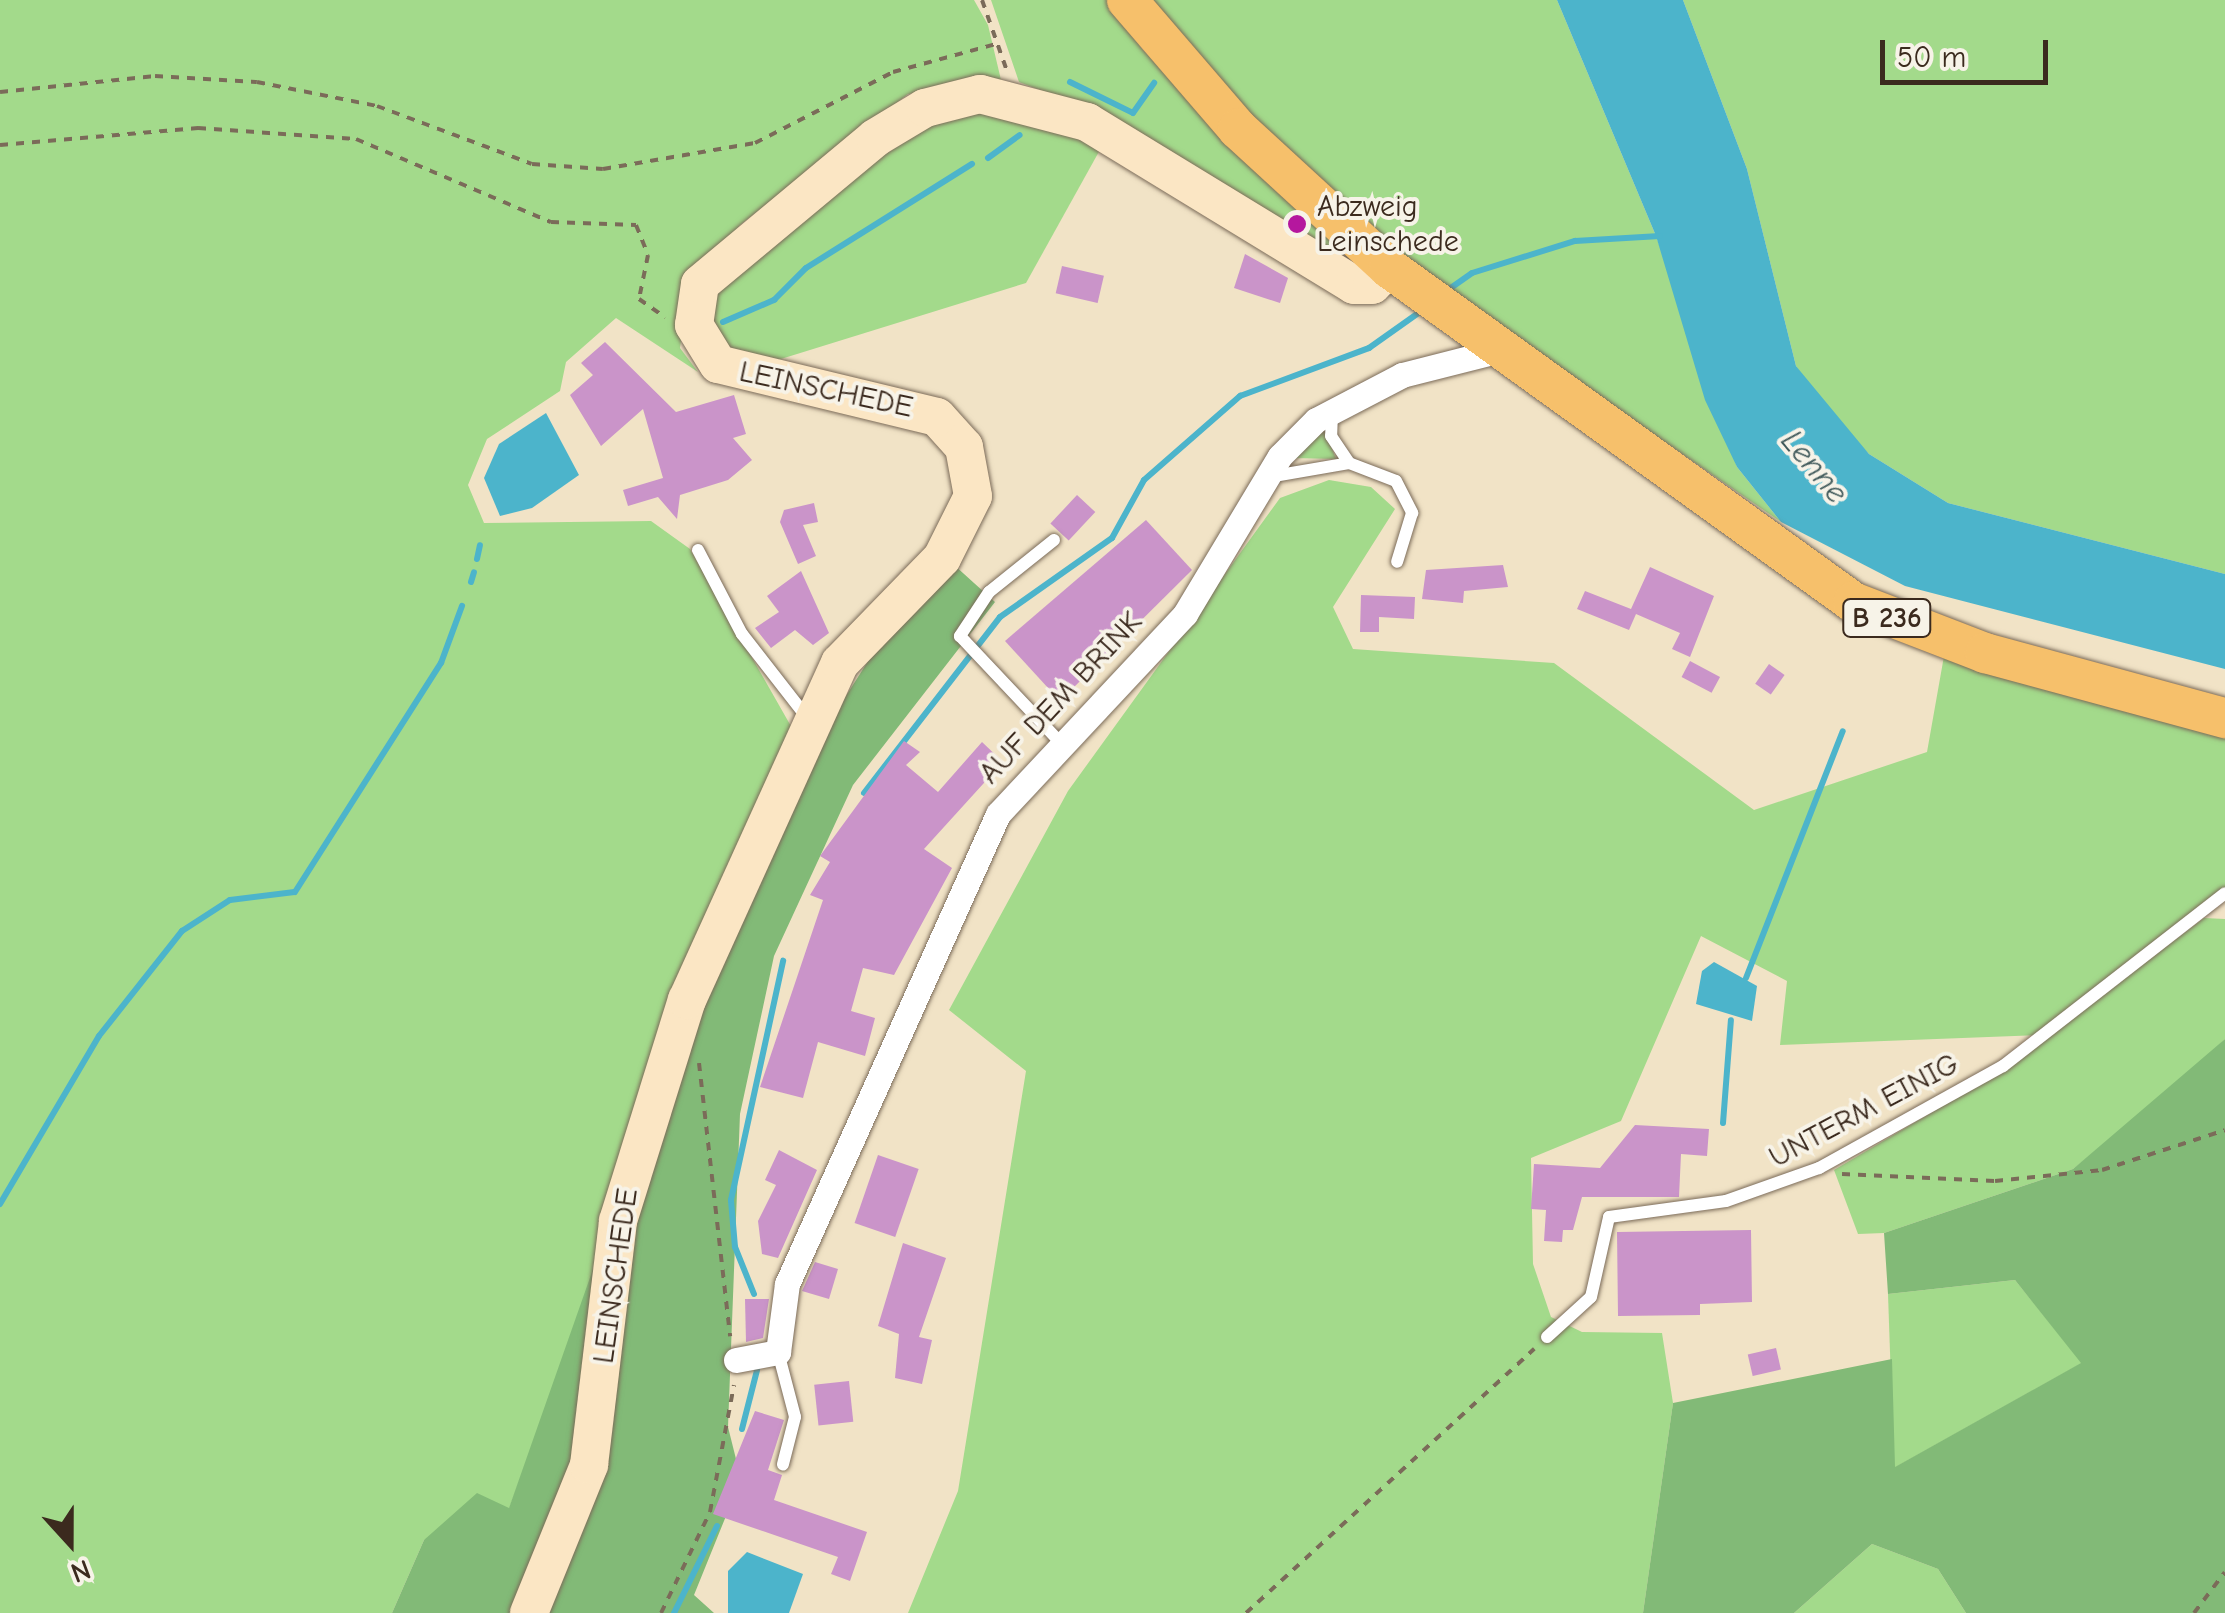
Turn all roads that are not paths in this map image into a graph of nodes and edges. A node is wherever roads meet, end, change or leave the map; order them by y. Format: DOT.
graph roads {
  1 [pos="1127,0"];
  2 [pos="1388,268"];
  3 [pos="1496,351"];
  4 [pos="1332,410"];
  5 [pos="1348,463"];
  6 [pos="1267,478"];
  7 [pos="1054,540"];
  8 [pos="698,550"];
  9 [pos="1397,562"];
  10 [pos="2225,718"];
  11 [pos="810,722"];
  12 [pos="1060,742"];
  13 [pos="2225,894"];
  14 [pos="1547,1337"];
  15 [pos="778,1352"];
  16 [pos="736,1360"];
  17 [pos="783,1464"];
  18 [pos="529,1613"];
  1 -- 2 [label="main road, B 236"];
  2 -- 3 [label="main road, B 236"];
  2 -- 11 [label="main road, LEINSCHEDE"];
  3 -- 4 [label="street, AUF DEM BRINK"];
  3 -- 10 [label="main road, B 236"];
  4 -- 5 [label="lane"];
  4 -- 6 [label="street, AUF DEM BRINK"];
  5 -- 6 [label="lane"];
  5 -- 9 [label="lane"];
  6 -- 12 [label="street, AUF DEM BRINK"];
  7 -- 12 [label="lane"];
  8 -- 11 [label="lane"];
  11 -- 18 [label="main road, LEINSCHEDE"];
  12 -- 15 [label="street, AUF DEM BRINK"];
  13 -- 14 [label="lane, UNTERM EINIG"];
  15 -- 16 [label="street"];
  15 -- 17 [label="lane"];
}
